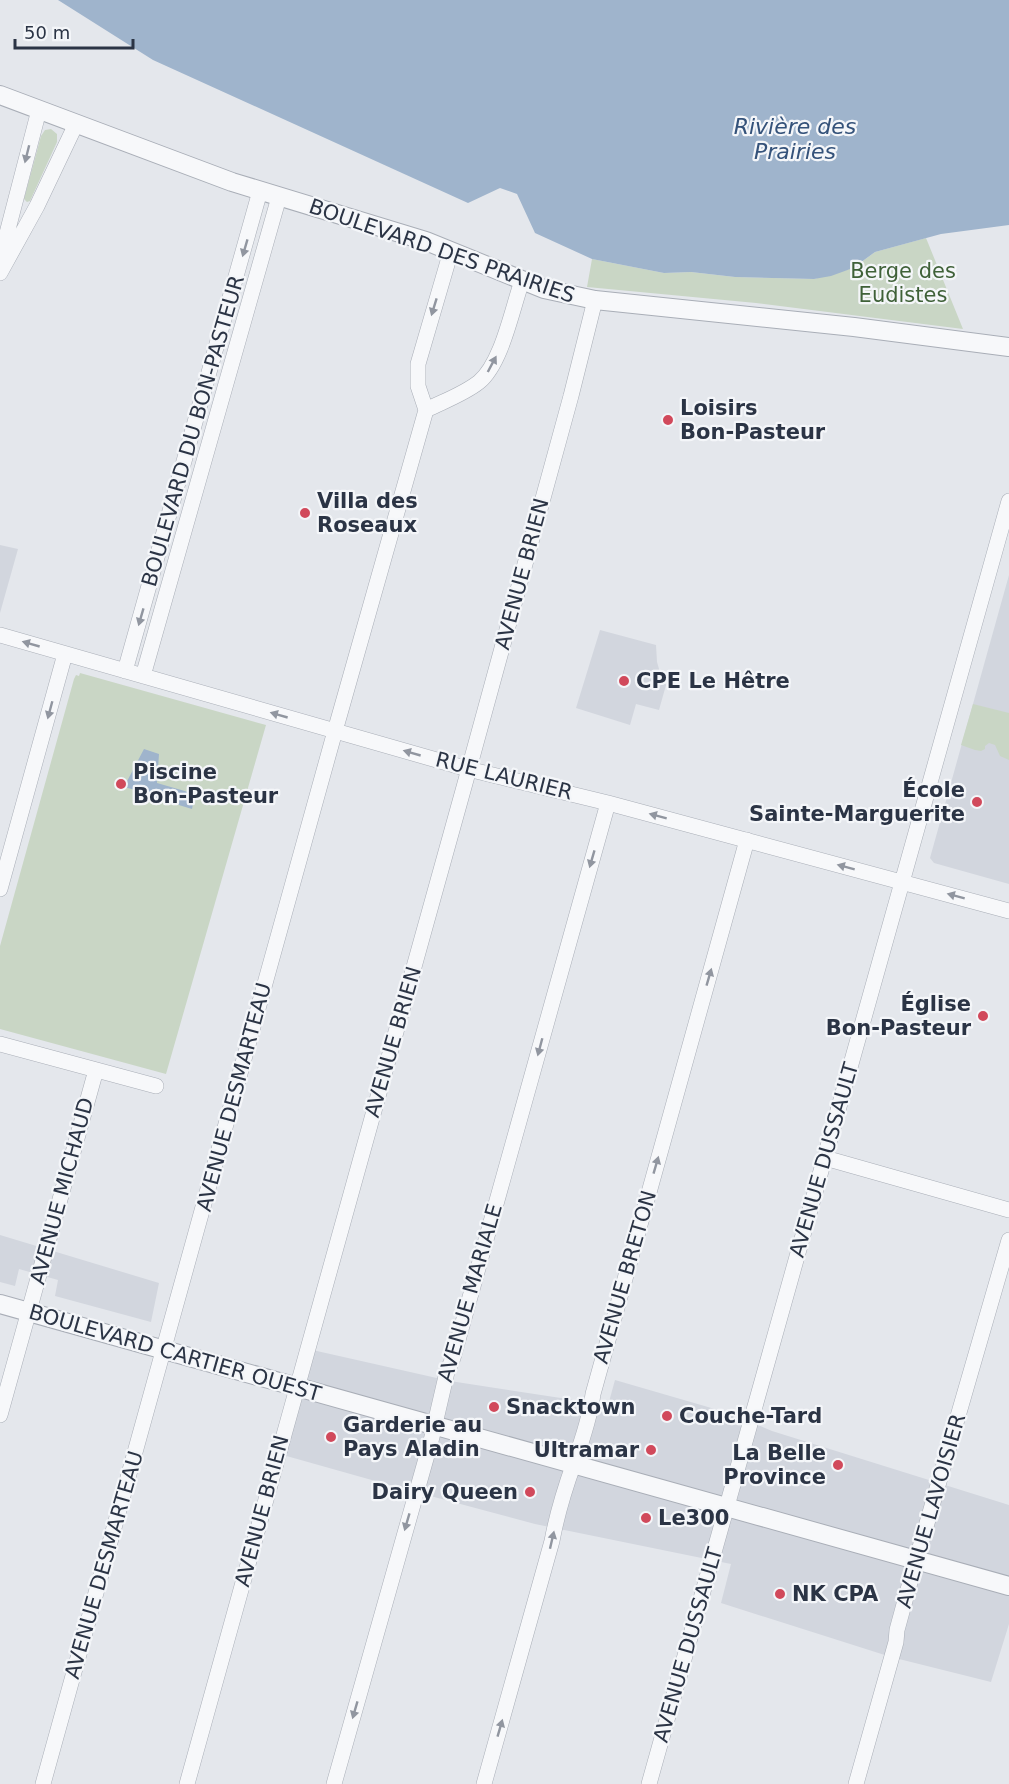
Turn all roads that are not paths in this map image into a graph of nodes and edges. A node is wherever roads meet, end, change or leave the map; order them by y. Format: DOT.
graph roads {
  1 [pos="0,95"];
  2 [pos="39,110"];
  3 [pos="76,124"];
  4 [pos="260,191"];
  5 [pos="279,197"];
  6 [pos="451,251"];
  7 [pos="0,260"];
  8 [pos="0,273"];
  9 [pos="522,281"];
  10 [pos="595,300"];
  11 [pos="1009,347"];
  12 [pos="426,410"];
  13 [pos="1009,501"];
  14 [pos="0,635"];
  15 [pos="65,654"];
  16 [pos="125,671"];
  17 [pos="142,676"];
  18 [pos="335,731"];
  19 [pos="468,769"];
  20 [pos="608,803"];
  21 [pos="747,840"];
  22 [pos="902,882"];
  23 [pos="0,889"];
  24 [pos="1009,911"];
  25 [pos="0,1044"];
  26 [pos="96,1070"];
  27 [pos="156,1086"];
  28 [pos="825,1158"];
  29 [pos="1009,1210"];
  30 [pos="1009,1240"];
  31 [pos="0,1304"];
  32 [pos="29,1312"];
  33 [pos="163,1349"];
  34 [pos="296,1387"];
  35 [pos="0,1415"];
  36 [pos="434,1425"];
  37 [pos="574,1464"];
  38 [pos="726,1507"];
  39 [pos="917,1560"];
  40 [pos="1009,1586"];
  41 [pos="43,1784"];
  42 [pos="187,1784"];
  43 [pos="334,1784"];
  44 [pos="484,1784"];
  45 [pos="650,1784"];
  46 [pos="856,1784"];
  1 -- 2 [label="street, BOULEVARD DES PRAIRIES"];
  2 -- 3 [label="street, BOULEVARD DES PRAIRIES"];
  2 -- 7 [label="street, one-way"];
  3 -- 4 [label="street, BOULEVARD DES PRAIRIES"];
  3 -- 8 [label="street"];
  4 -- 5 [label="street, BOULEVARD DES PRAIRIES"];
  4 -- 16 [label="street, BOULEVARD DU BON-PASTEUR, one-way"];
  5 -- 6 [label="street, BOULEVARD DES PRAIRIES"];
  5 -- 17 [label="street, BOULEVARD DU BON-PASTEUR"];
  6 -- 9 [label="street, BOULEVARD DES PRAIRIES"];
  6 -- 12 [label="street, one-way"];
  9 -- 10 [label="street, BOULEVARD DES PRAIRIES"];
  12 -- 9 [label="street, one-way"];
  10 -- 11 [label="street, BOULEVARD DES PRAIRIES"];
  10 -- 19 [label="street, AVENUE BRIEN"];
  12 -- 18 [label="street, AVENUE DESMARTEAU"];
  13 -- 22 [label="street, AVENUE DUSSAULT"];
  15 -- 14 [label="street, RUE LAURIER, one-way"];
  15 -- 16 [label="street, RUE LAURIER"];
  15 -- 23 [label="street, one-way"];
  16 -- 17 [label="street, RUE LAURIER"];
  18 -- 17 [label="street, RUE LAURIER, one-way"];
  19 -- 18 [label="street, RUE LAURIER, one-way"];
  18 -- 33 [label="street, AVENUE DESMARTEAU"];
  19 -- 20 [label="street, RUE LAURIER"];
  19 -- 34 [label="street, AVENUE BRIEN"];
  21 -- 20 [label="street, RUE LAURIER, one-way"];
  20 -- 36 [label="street, AVENUE MARIALE, one-way"];
  22 -- 21 [label="street, RUE LAURIER, one-way"];
  37 -- 21 [label="street, AVENUE BRETON, one-way"];
  24 -- 22 [label="street, RUE LAURIER, one-way"];
  22 -- 28 [label="street, AVENUE DUSSAULT"];
  25 -- 26 [label="street"];
  26 -- 27 [label="street"];
  26 -- 32 [label="street, AVENUE MICHAUD"];
  28 -- 29 [label="street"];
  28 -- 38 [label="street, AVENUE DUSSAULT"];
  30 -- 39 [label="street, AVENUE LAVOISIER"];
  31 -- 32 [label="street, BOULEVARD CARTIER OUEST"];
  32 -- 33 [label="street, BOULEVARD CARTIER OUEST"];
  32 -- 35 [label="street, AVENUE MICHAUD"];
  33 -- 34 [label="street, BOULEVARD CARTIER OUEST"];
  33 -- 41 [label="street, AVENUE DESMARTEAU"];
  34 -- 36 [label="street, BOULEVARD CARTIER OUEST"];
  34 -- 42 [label="street, AVENUE BRIEN"];
  36 -- 37 [label="street, BOULEVARD CARTIER OUEST"];
  36 -- 43 [label="street, AVENUE MARIALE, one-way"];
  37 -- 38 [label="street, BOULEVARD CARTIER OUEST"];
  44 -- 37 [label="street, AVENUE BRETON, one-way"];
  38 -- 39 [label="street, BOULEVARD CARTIER OUEST"];
  38 -- 45 [label="street, AVENUE DUSSAULT"];
  39 -- 40 [label="street, BOULEVARD CARTIER OUEST"];
  39 -- 46 [label="street, AVENUE LAVOISIER"];
}
